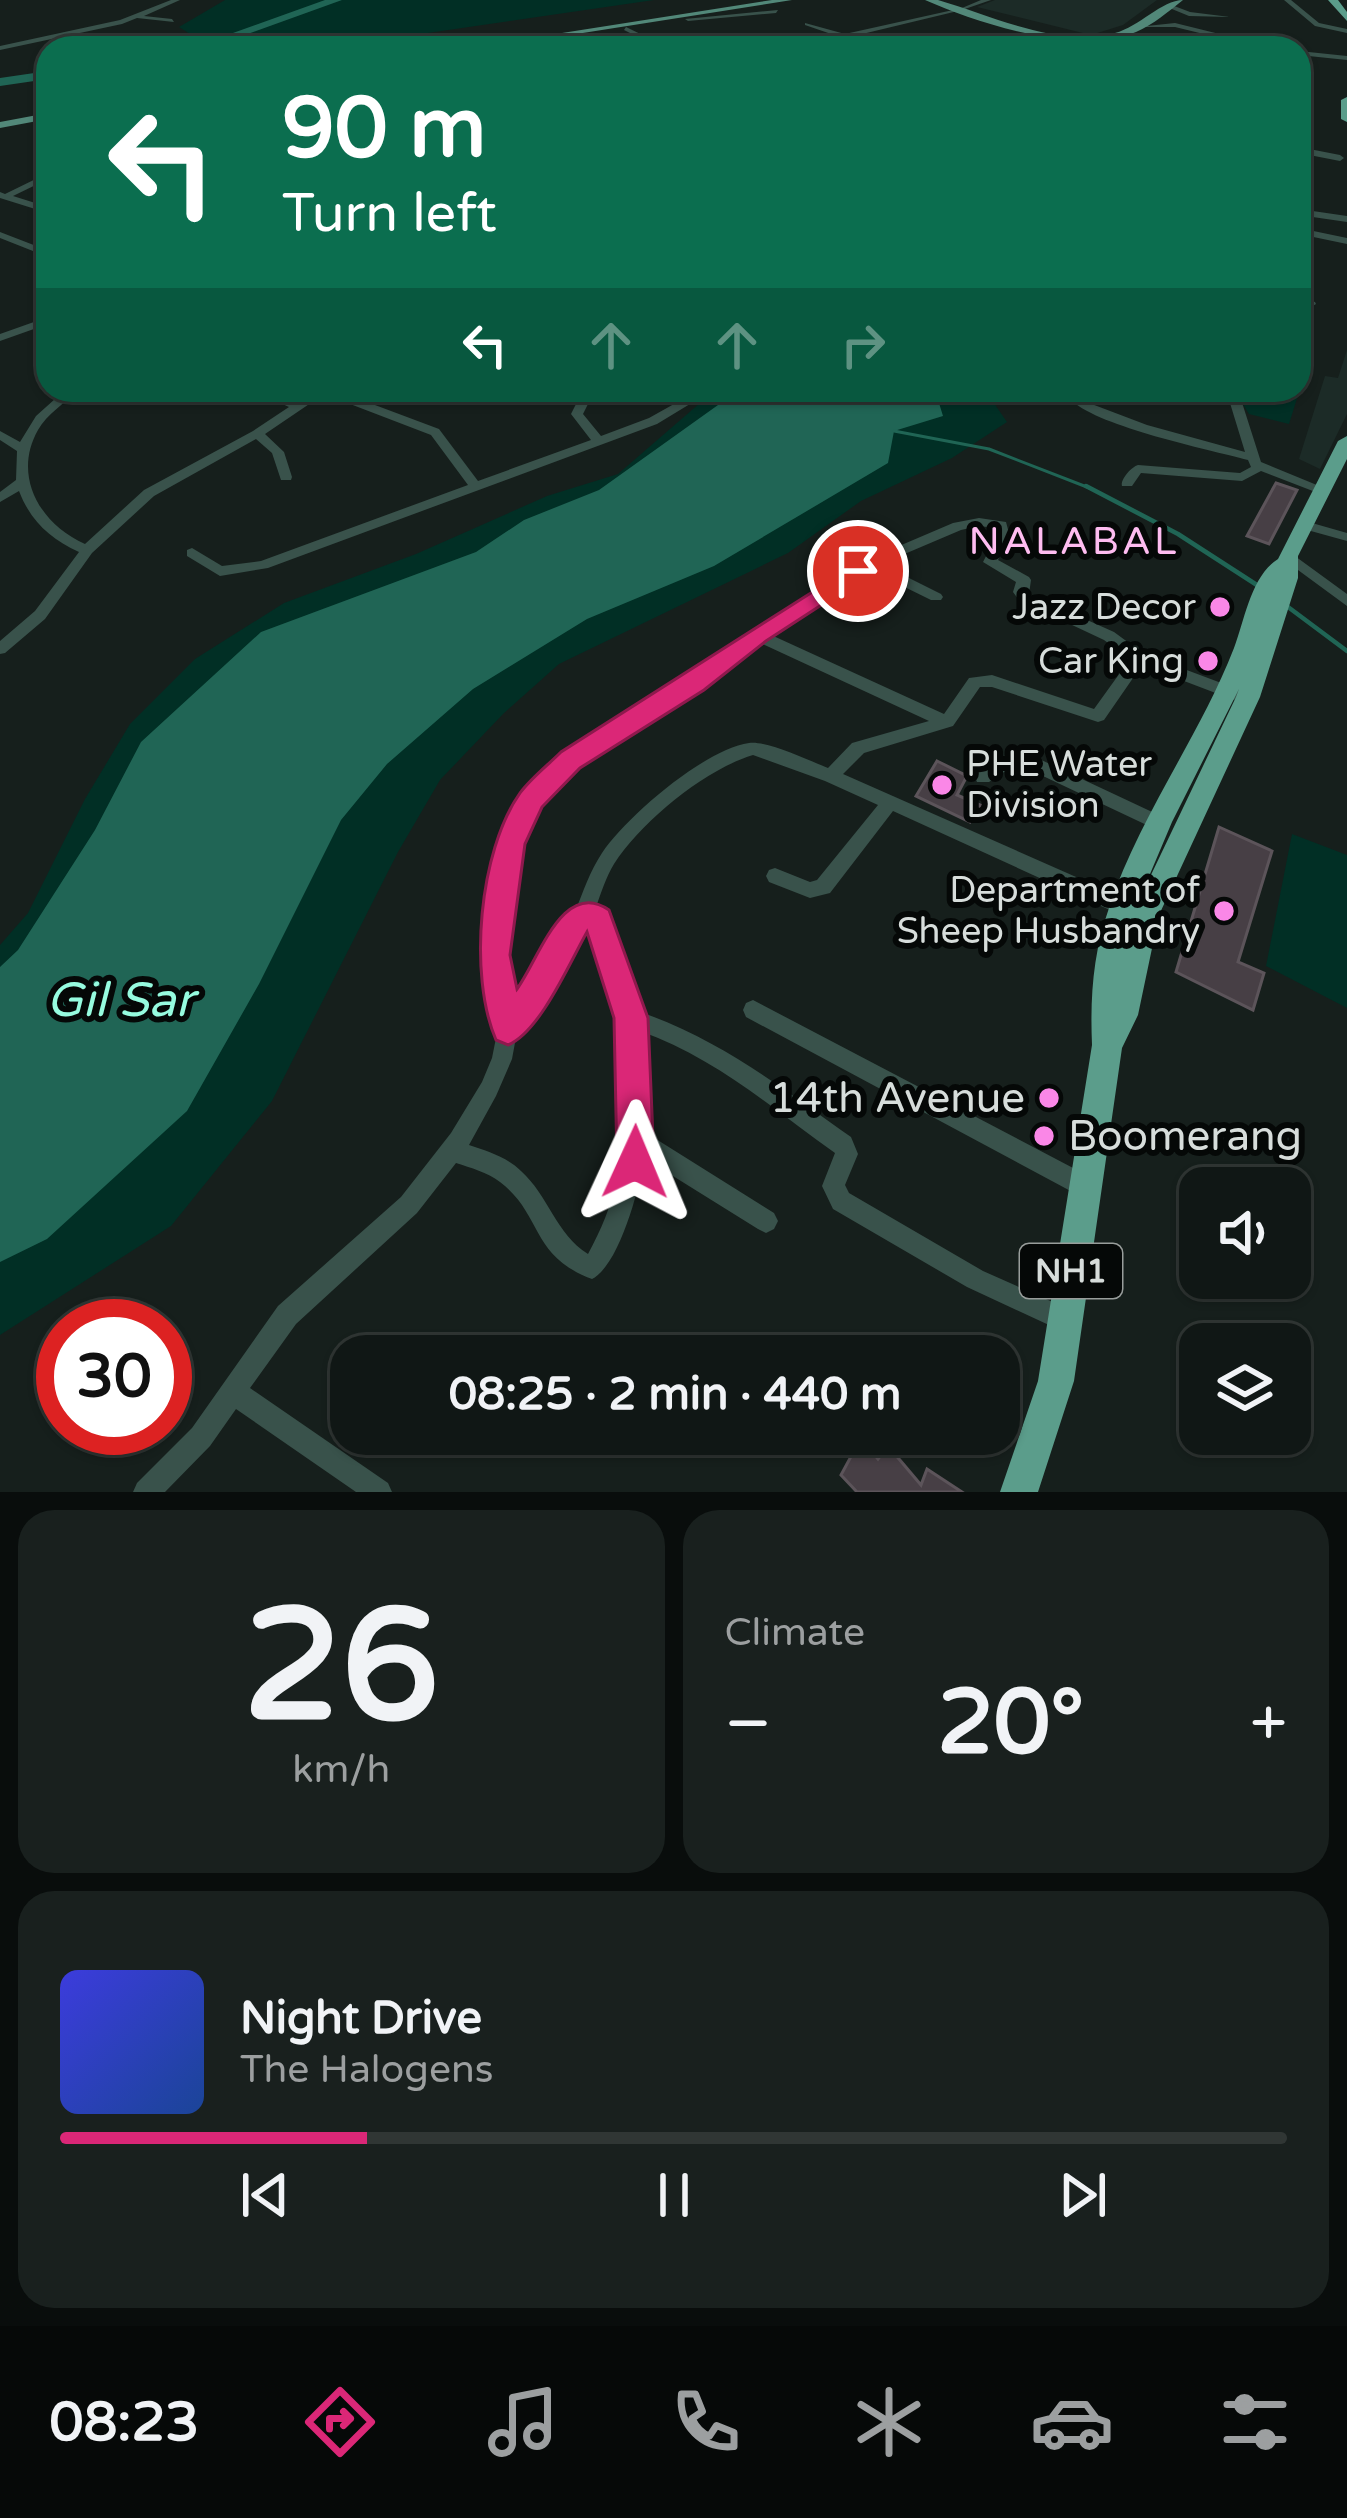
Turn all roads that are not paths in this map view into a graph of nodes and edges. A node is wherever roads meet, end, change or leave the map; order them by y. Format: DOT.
graph roads {
  1 [pos="177,0"];
  2 [pos="788,0"];
  3 [pos="807,0"];
  4 [pos="929,0"];
  5 [pos="940,0"];
  6 [pos="988,0"];
  7 [pos="1286,0"];
  8 [pos="1333,0"];
  9 [pos="1171,2"];
  10 [pos="962,8"];
  11 [pos="776,11"];
  12 [pos="138,17"];
  13 [pos="1227,17"];
  14 [pos="1347,18"];
  15 [pos="688,20"];
  16 [pos="172,21"];
  17 [pos="866,21"];
  18 [pos="807,25"];
  19 [pos="1140,27"];
  20 [pos="626,29"];
  21 [pos="856,31"];
  22 [pos="1347,31"];
  23 [pos="62,34"];
  24 [pos="842,34"];
  25 [pos="57,36"];
  26 [pos="67,36"];
  27 [pos="550,36"];
  28 [pos="599,36"];
  29 [pos="639,36"];
  30 [pos="835,36"];
  31 [pos="846,36"];
  32 [pos="1073,36"];
  33 [pos="1092,36"];
  34 [pos="1105,36"];
  35 [pos="1114,36"];
  36 [pos="1220,36"];
  37 [pos="36,44"];
  38 [pos="0,48"];
  39 [pos="1311,54"];
  40 [pos="1347,58"];
  41 [pos="1347,100"];
  42 [pos="1347,119"];
  43 [pos="36,120"];
  44 [pos="0,127"];
  45 [pos="1311,152"];
  46 [pos="1340,158"];
  47 [pos="36,181"];
  48 [pos="3,195"];
  49 [pos="36,205"];
  50 [pos="1311,214"];
  51 [pos="1347,219"];
  52 [pos="1311,234"];
  53 [pos="0,235"];
  54 [pos="1347,242"];
  55 [pos="36,250"];
  56 [pos="36,325"];
  57 [pos="0,338"];
  58 [pos="60,402"];
  59 [pos="286,402"];
  60 [pos="306,402"];
  61 [pos="356,402"];
  62 [pos="583,402"];
  63 [pos="688,402"];
  64 [pos="1079,402"];
  65 [pos="1238,402"];
  66 [pos="298,407"];
  67 [pos="257,434"];
  68 [pos="0,435"];
  69 [pos="599,442"];
  70 [pos="1346,445"];
  71 [pos="24,450"];
  72 [pos="1254,462"];
  73 [pos="286,477"];
  74 [pos="24,481"];
  75 [pos="1127,483"];
  76 [pos="475,486"];
  77 [pos="1323,490"];
  78 [pos="0,498"];
  79 [pos="1305,525"];
  80 [pos="1347,537"];
  81 [pos="87,550"];
  82 [pos="192,553"];
  83 [pos="869,564"];
  84 [pos="1283,568"];
  85 [pos="936,597"];
  86 [pos="1347,601"];
  87 [pos="757,635"];
  88 [pos="0,650"];
  89 [pos="1139,658"];
  90 [pos="1237,694"];
  91 [pos="947,722"];
  92 [pos="831,776"];
  93 [pos="983,777"];
  94 [pos="1194,778"];
  95 [pos="890,802"];
  96 [pos="1159,823"];
  97 [pos="775,876"];
  98 [pos="1119,905"];
  99 [pos="584,913"];
  100 [pos="753,1010"];
  101 [pos="631,1018"];
  102 [pos="508,1028"];
  103 [pos="1107,1045"];
  104 [pos="638,1142"];
  105 [pos="452,1151"];
  106 [pos="1087,1187"];
  107 [pos="766,1221"];
  108 [pos="1064,1320"];
  109 [pos="235,1394"];
  110 [pos="146,1492"];
  111 [pos="379,1492"];
  112 [pos="1019,1492"];
  1 -- 12 [label="street"];
  2 -- 27 [label="main road"];
  3 -- 15 [label="main road"];
  4 -- 10 [label="main road"];
  5 -- 10 [label="main road"];
  6 -- 10 [label="street"];
  7 -- 22 [label="street"];
  8 -- 14 [label="highway"];
  9 -- 13 [label="street"];
  9 -- 19 [label="main road"];
  9 -- 34 [label="main road"];
  10 -- 21 [label="street"];
  10 -- 32 [label="main road"];
  10 -- 33 [label="main road"];
  11 -- 15 [label="street"];
  12 -- 16 [label="street"];
  12 -- 23 [label="street"];
  15 -- 20 [label="main road"];
  17 -- 21 [label="street"];
  18 -- 24 [label="street"];
  19 -- 35 [label="main road"];
  19 -- 36 [label="street"];
  20 -- 28 [label="main road"];
  20 -- 29 [label="street"];
  21 -- 24 [label="street"];
  23 -- 25 [label="street"];
  23 -- 26 [label="street"];
  24 -- 30 [label="street"];
  24 -- 31 [label="street"];
  37 -- 38 [label="street"];
  39 -- 40 [label="street"];
  41 -- 42 [label="highway"];
  43 -- 44 [label="main road"];
  45 -- 46 [label="street"];
  47 -- 48 [label="street"];
  48 -- 49 [label="street"];
  50 -- 51 [label="street"];
  52 -- 54 [label="street"];
  53 -- 55 [label="street"];
  56 -- 57 [label="street"];
  58 -- 71 [label="street"];
  59 -- 66 [label="street"];
  60 -- 66 [label="street"];
  61 -- 76 [label="street"];
  62 -- 69 [label="street"];
  63 -- 69 [label="street"];
  64 -- 72 [label="street"];
  65 -- 72 [label="street"];
  66 -- 67 [label="street"];
  67 -- 73 [label="street"];
  67 -- 81 [label="street"];
  68 -- 71 [label="street"];
  69 -- 76 [label="street"];
  70 -- 77 [label="highway, NH1"];
  71 -- 74 [label="street"];
  72 -- 75 [label="street"];
  72 -- 77 [label="street"];
  74 -- 78 [label="street"];
  74 -- 81 [label="street"];
  76 -- 82 [label="street"];
  77 -- 79 [label="highway, NH1"];
  79 -- 80 [label="street"];
  79 -- 84 [label="highway, NH1"];
  81 -- 88 [label="street"];
  83 -- 85 [label="street"];
  83 -- 87 [label="street"];
  83 -- 89 [label="street"];
  84 -- 86 [label="street"];
  84 -- 90 [label="highway, NH1"];
  87 -- 91 [label="street"];
  87 -- 102 [label="street"];
  89 -- 90 [label="street"];
  89 -- 91 [label="street"];
  90 -- 94 [label="highway, NH1"];
  91 -- 92 [label="street"];
  92 -- 95 [label="street"];
  92 -- 99 [label="street"];
  93 -- 96 [label="street"];
  94 -- 96 [label="highway, NH1"];
  94 -- 103 [label="highway, NH1"];
  95 -- 97 [label="street"];
  95 -- 98 [label="street"];
  96 -- 98 [label="highway, NH1"];
  98 -- 103 [label="highway, NH1"];
  99 -- 101 [label="street"];
  99 -- 102 [label="street"];
  100 -- 106 [label="street"];
  101 -- 104 [label="street"];
  101 -- 108 [label="street"];
  102 -- 105 [label="street"];
  103 -- 106 [label="highway, NH1"];
  104 -- 105 [label="street"];
  104 -- 107 [label="street"];
  105 -- 109 [label="street"];
  106 -- 108 [label="highway, NH1"];
  108 -- 112 [label="highway, NH1"];
  109 -- 110 [label="street"];
  109 -- 111 [label="street"];
}
